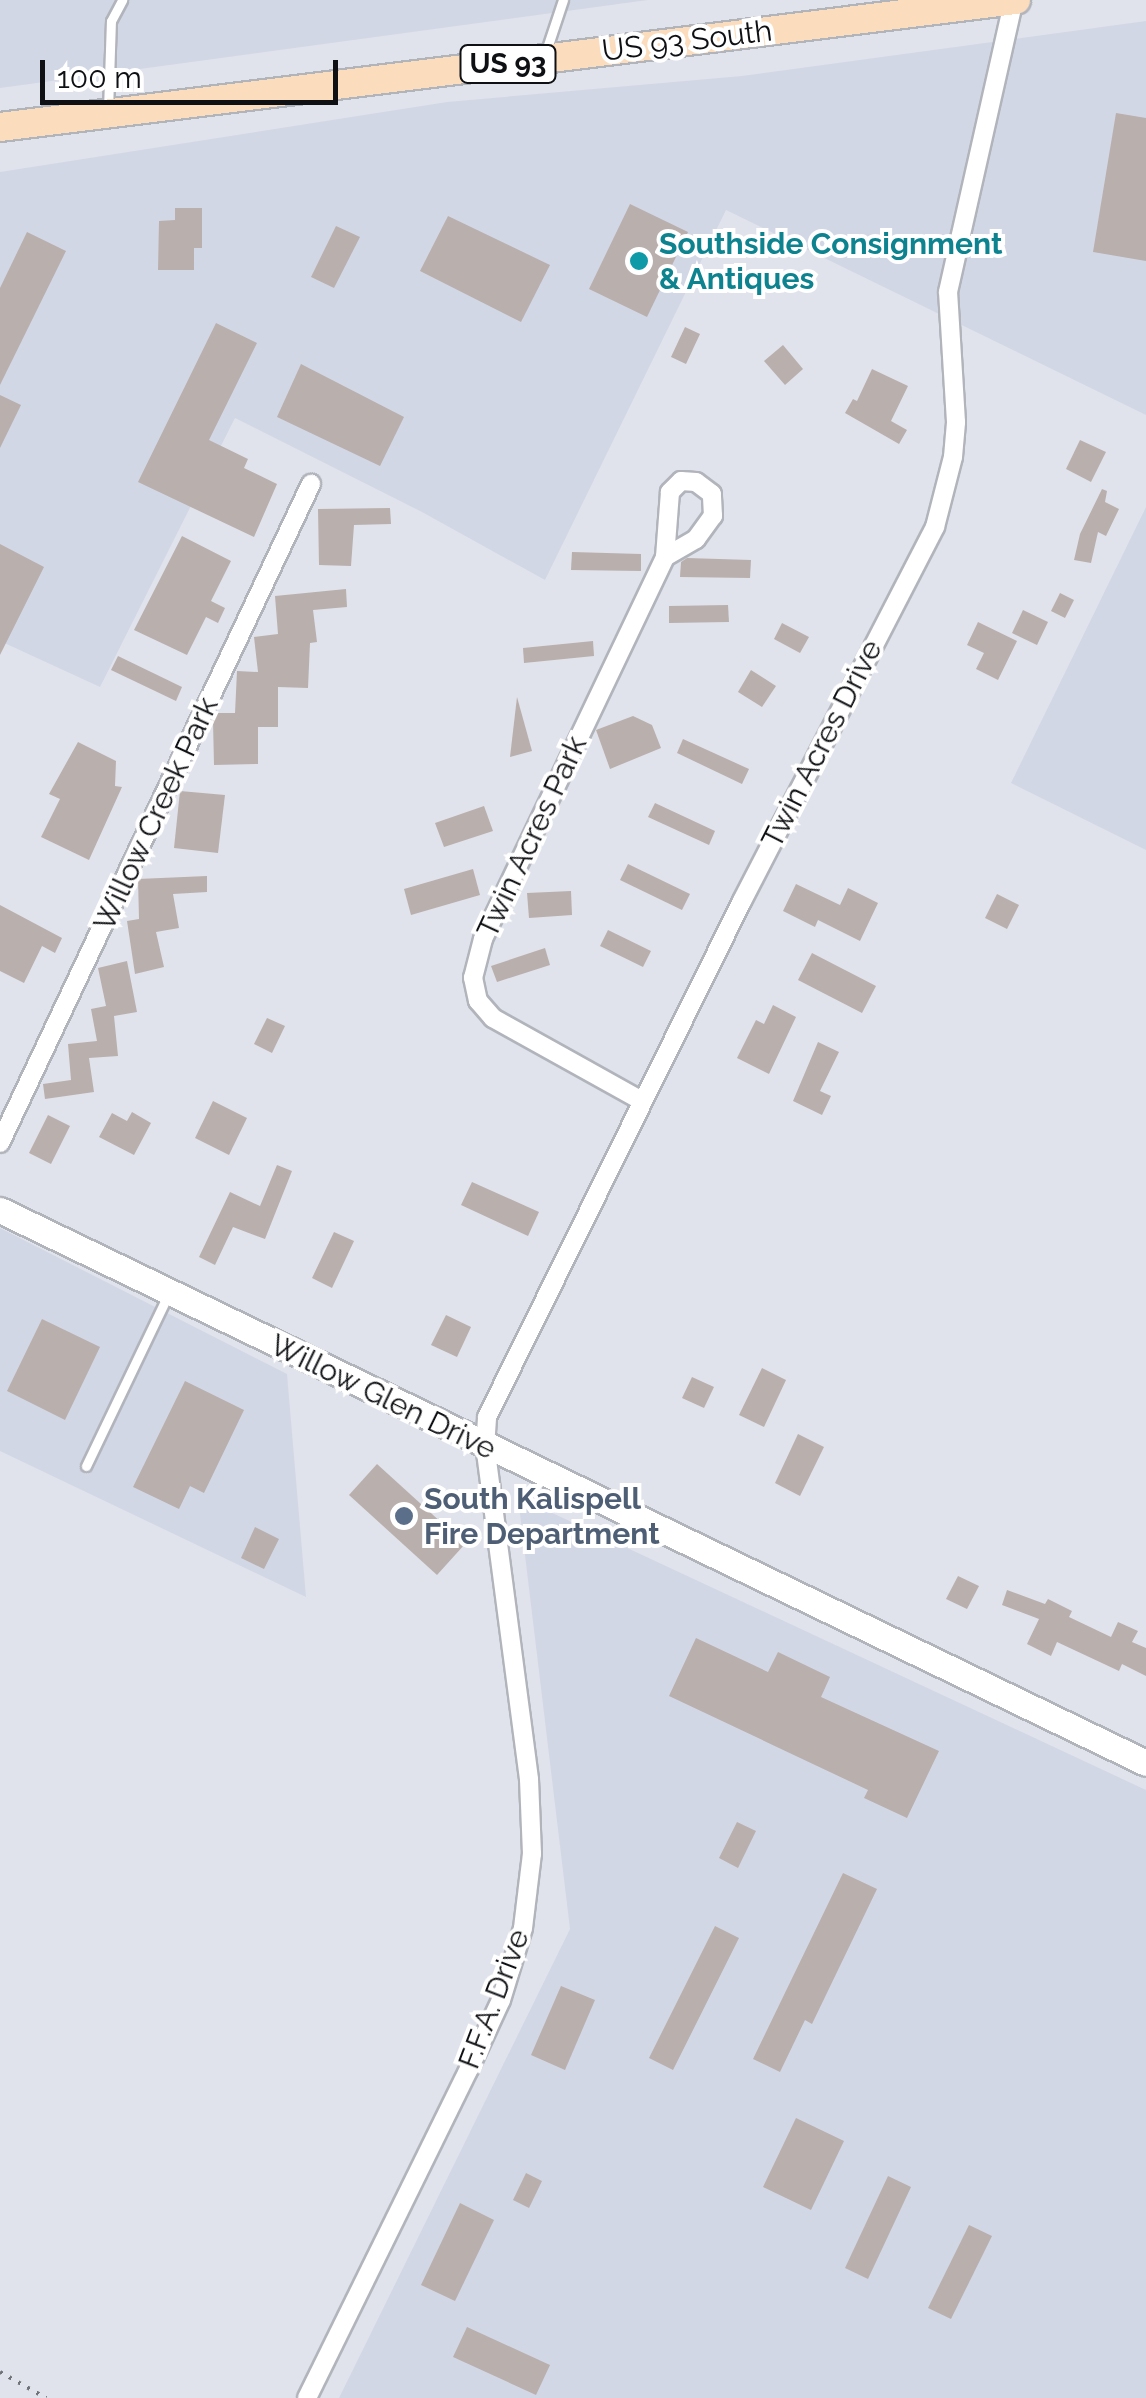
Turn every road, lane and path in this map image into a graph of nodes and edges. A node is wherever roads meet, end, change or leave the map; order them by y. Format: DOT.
graph roads {
  1 [pos="122,0"];
  2 [pos="563,0"];
  3 [pos="1015,0"];
  4 [pos="544,59"];
  5 [pos="108,113"];
  6 [pos="0,126"];
  7 [pos="311,484"];
  8 [pos="664,557"];
  9 [pos="642,1101"];
  10 [pos="0,1143"];
  11 [pos="0,1210"];
  12 [pos="169,1292"];
  13 [pos="485,1447"];
  14 [pos="86,1466"];
  15 [pos="1146,1763"];
  16 [pos="0,2372"];
  17 [pos="46,2398"];
  18 [pos="307,2398"];
  1 -- 5 [label="lane"];
  2 -- 4 [label="lane"];
  3 -- 4 [label="main road, US 93 South / US 93"];
  3 -- 9 [label="street, Twin Acres Drive"];
  4 -- 5 [label="main road, US 93 South / US 93"];
  5 -- 6 [label="main road, US 93 South / US 93"];
  7 -- 10 [label="street, Willow Creek Park"];
  8 -- 9 [label="street, Twin Acres Park"];
  9 -- 13 [label="street, Twin Acres Drive"];
  11 -- 12 [label="main road, Willow Glen Drive"];
  12 -- 13 [label="main road, Willow Glen Drive"];
  12 -- 14 [label="lane"];
  13 -- 15 [label="main road, Willow Glen Drive"];
  13 -- 18 [label="street, F.F.A. Drive"];
  16 -- 17 [label="path"];
}
